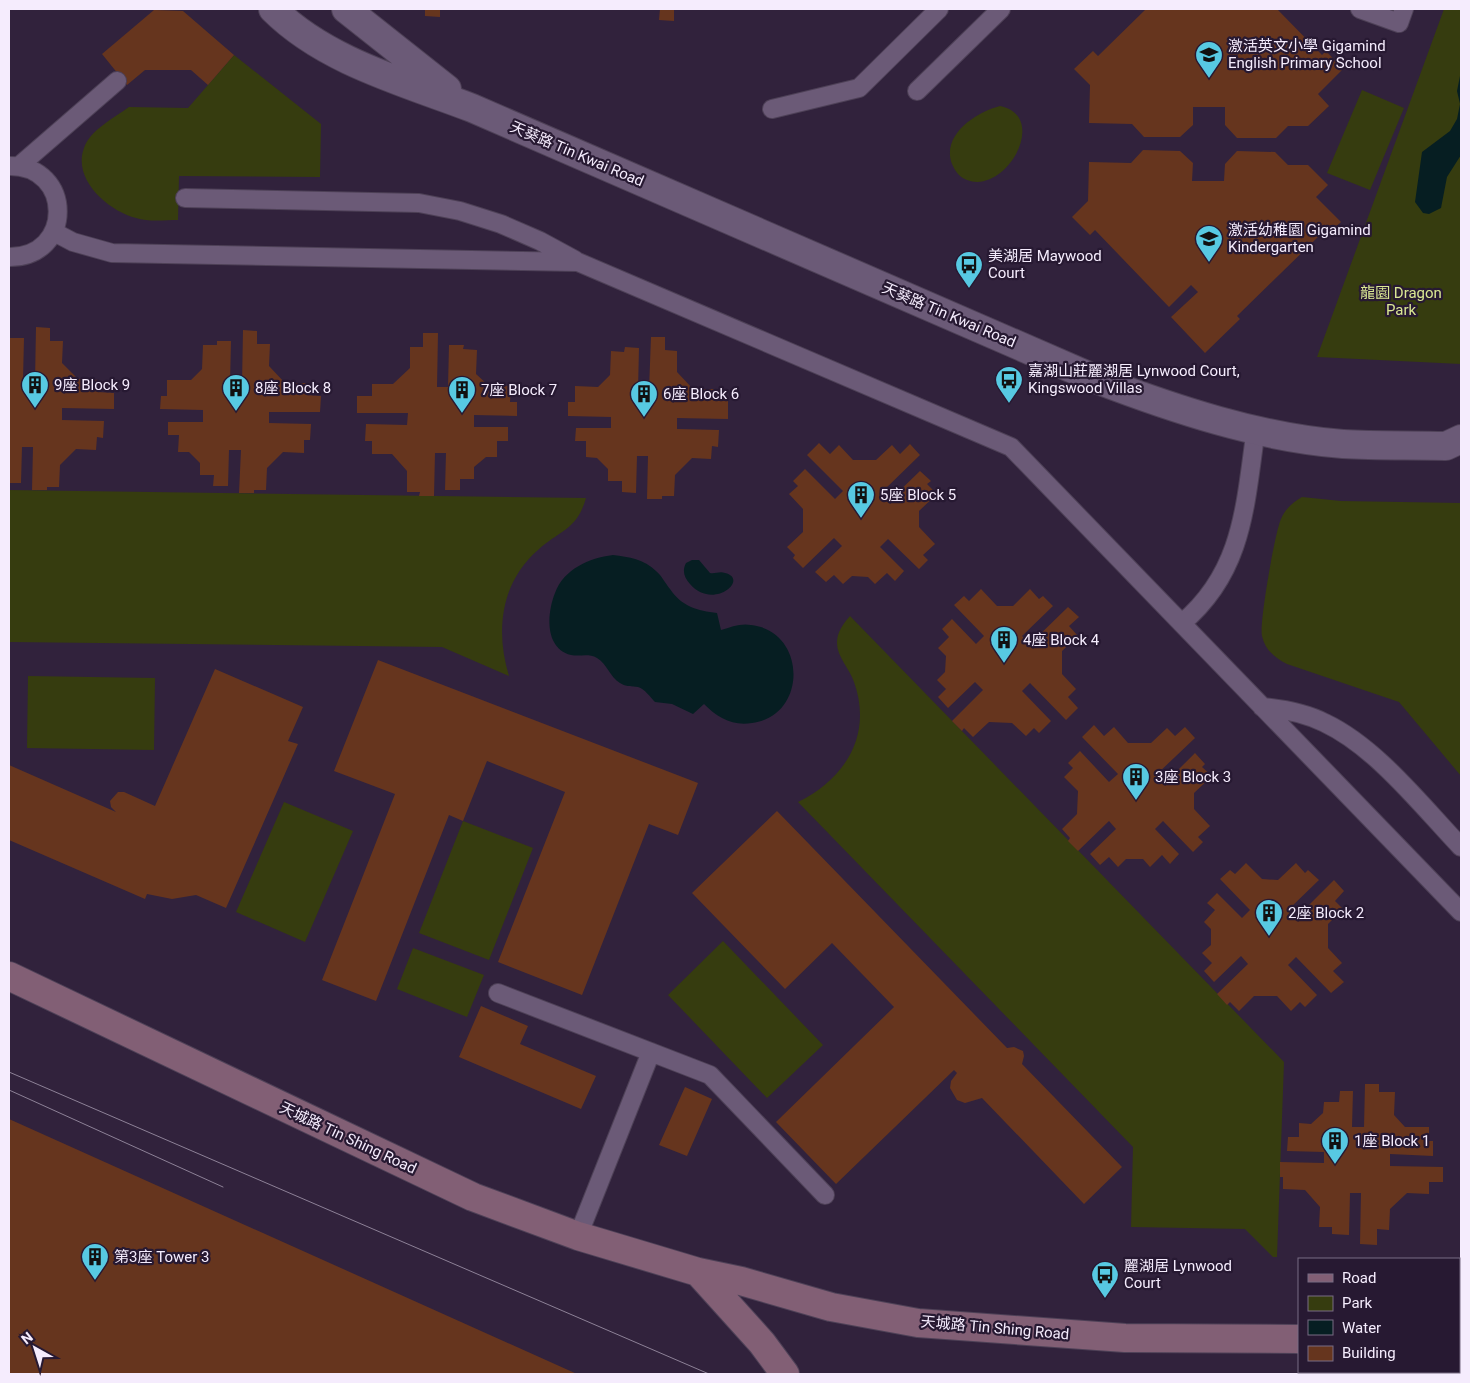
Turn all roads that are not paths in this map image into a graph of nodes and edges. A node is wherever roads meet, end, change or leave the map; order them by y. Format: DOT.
graph roads {
  1 [pos="273,9"];
  2 [pos="346,9"];
  3 [pos="939,9"];
  4 [pos="1001,9"];
  5 [pos="1360,9"];
  6 [pos="1404,9"];
  7 [pos="117,81"];
  8 [pos="917,90"];
  9 [pos="472,108"];
  10 [pos="772,109"];
  11 [pos="14,166"];
  12 [pos="185,198"];
  13 [pos="54,232"];
  14 [pos="9,258"];
  15 [pos="578,262"];
  16 [pos="1256,429"];
  17 [pos="1456,446"];
  18 [pos="1182,623"];
  19 [pos="1262,706"];
  20 [pos="1461,846"];
  21 [pos="1461,912"];
  22 [pos="9,976"];
  23 [pos="498,993"];
  24 [pos="651,1052"];
  25 [pos="825,1195"];
  26 [pos="578,1236"];
  27 [pos="698,1272"];
  28 [pos="1298,1339"];
  29 [pos="785,1374"];
  1 -- 9 [label="street, 天葵路 Tin Kwai Road"];
  2 -- 9 [label="street, 天葵路 Tin Kwai Road"];
  3 -- 10 [label="lane"];
  4 -- 8 [label="lane"];
  5 -- 6 [label="lane"];
  7 -- 11 [label="lane"];
  9 -- 16 [label="street, 天葵路 Tin Kwai Road"];
  11 -- 13 [label="lane"];
  12 -- 15 [label="lane"];
  13 -- 14 [label="lane"];
  13 -- 15 [label="lane"];
  15 -- 18 [label="lane"];
  16 -- 17 [label="street, 天葵路 Tin Kwai Road"];
  16 -- 18 [label="lane"];
  18 -- 19 [label="lane"];
  19 -- 20 [label="lane"];
  19 -- 21 [label="lane"];
  22 -- 26 [label="main road, 天城路 Tin Shing Road"];
  23 -- 24 [label="lane"];
  24 -- 25 [label="lane"];
  24 -- 26 [label="lane"];
  26 -- 27 [label="main road, 天城路 Tin Shing Road"];
  27 -- 28 [label="main road, 天城路 Tin Shing Road"];
  27 -- 29 [label="main road"];
}
